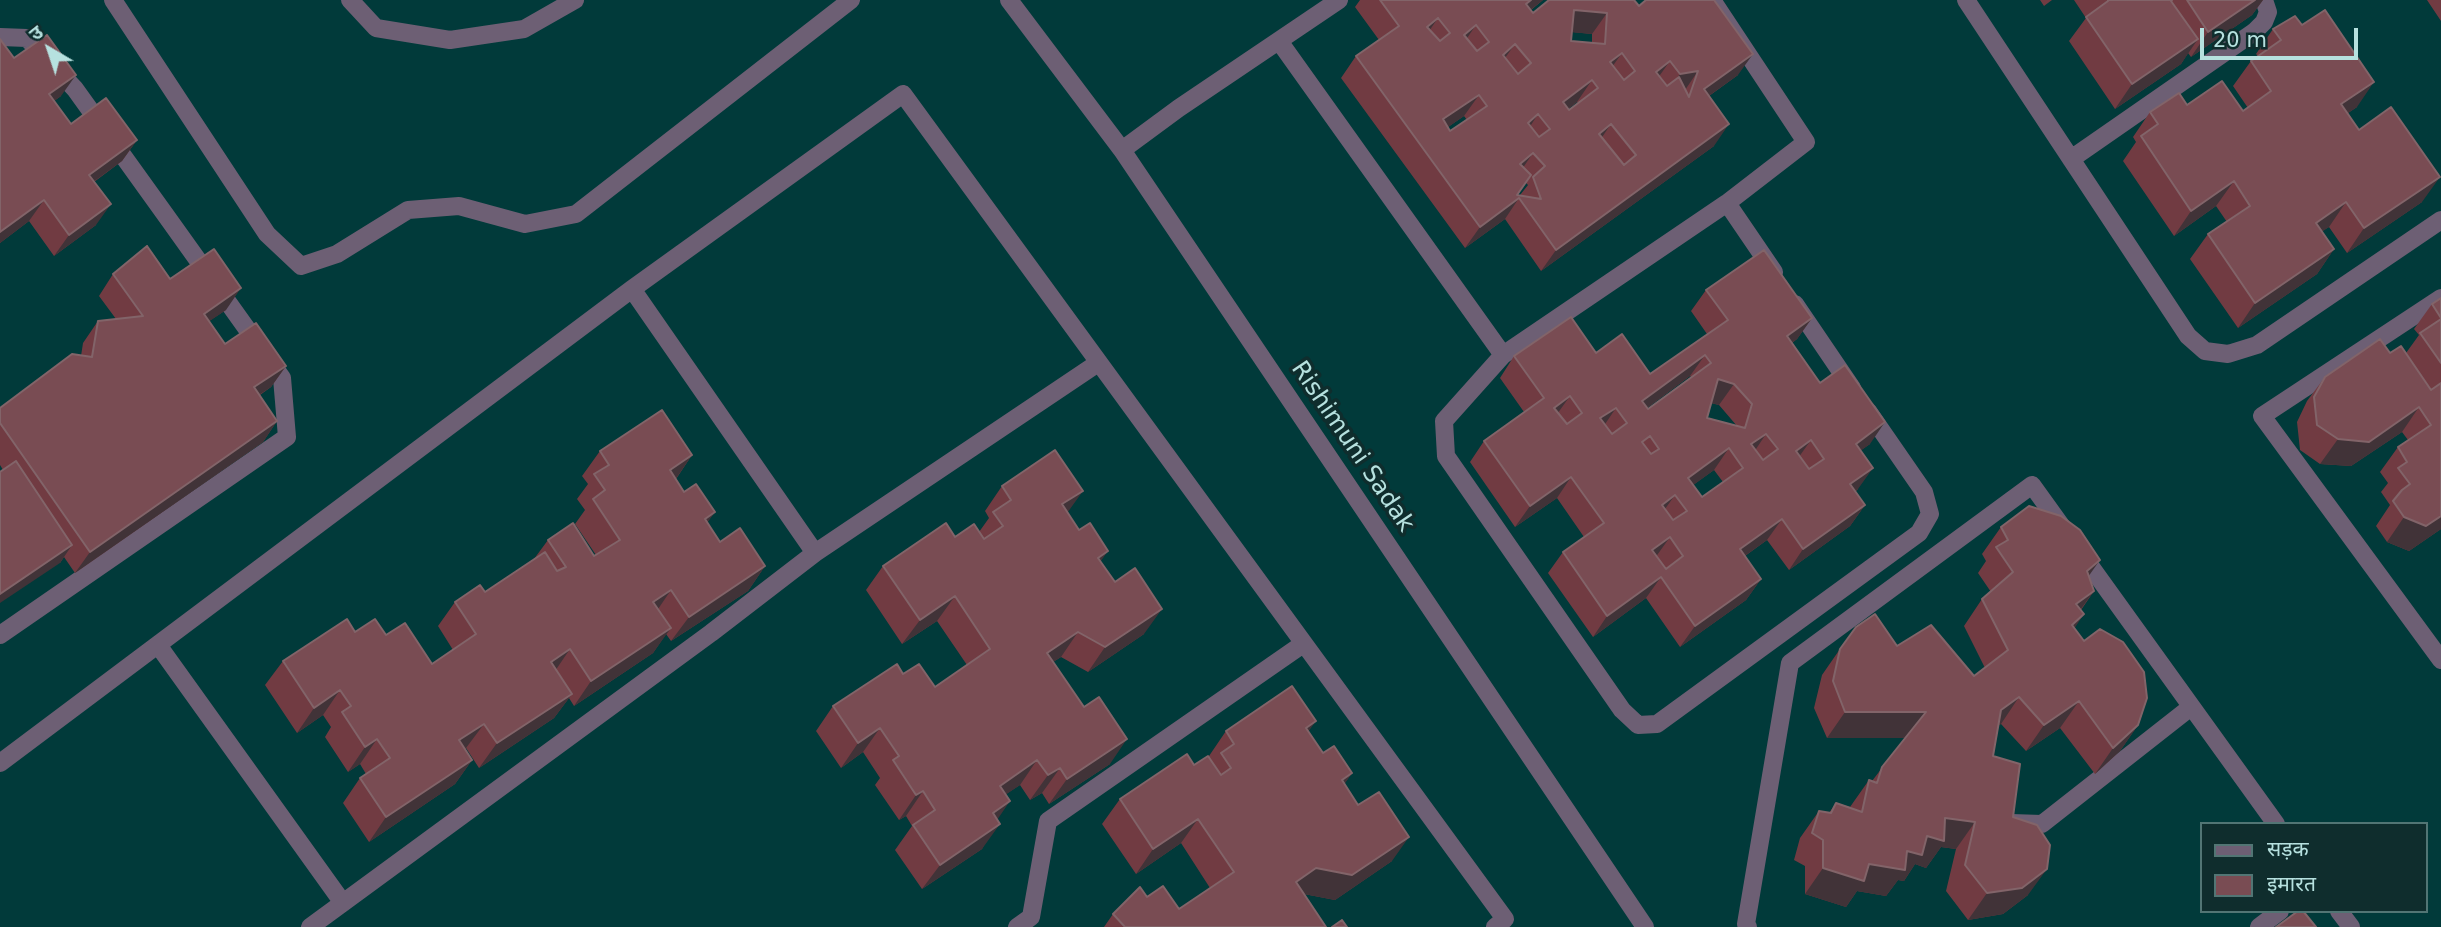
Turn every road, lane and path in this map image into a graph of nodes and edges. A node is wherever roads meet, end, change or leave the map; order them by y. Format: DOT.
graph roads {
  1 [pos="113,0"];
  2 [pos="350,0"];
  3 [pos="575,0"];
  4 [pos="851,0"];
  5 [pos="1009,0"];
  6 [pos="1339,0"];
  7 [pos="1712,0"];
  8 [pos="1966,0"];
  9 [pos="2264,0"];
  10 [pos="0,37"];
  11 [pos="1279,41"];
  12 [pos="1122,149"];
  13 [pos="2071,159"];
  14 [pos="1727,203"];
  15 [pos="2441,220"];
  16 [pos="632,289"];
  17 [pos="2441,298"];
  18 [pos="1503,355"];
  19 [pos="1098,363"];
  20 [pos="816,553"];
  21 [pos="0,635"];
  22 [pos="1303,644"];
  23 [pos="158,645"];
  24 [pos="2441,660"];
  25 [pos="2191,707"];
  26 [pos="0,763"];
  27 [pos="2275,822"];
  28 [pos="2006,823"];
  29 [pos="343,903"];
  30 [pos="2277,913"];
  31 [pos="1029,923"];
  32 [pos="1747,925"];
  33 [pos="310,927"];
  34 [pos="1495,927"];
  35 [pos="1645,927"];
  36 [pos="1764,927"];
  37 [pos="2259,927"];
  1 -- 4 [label="street"];
  2 -- 3 [label="street"];
  5 -- 12 [label="street, Rishimuni Sadak"];
  6 -- 11 [label="street"];
  7 -- 14 [label="street"];
  8 -- 13 [label="street"];
  9 -- 13 [label="street"];
  10 -- 21 [label="street"];
  11 -- 12 [label="street"];
  11 -- 18 [label="street"];
  12 -- 35 [label="street, Rishimuni Sadak"];
  13 -- 15 [label="street"];
  14 -- 18 [label="street"];
  14 -- 18 [label="street"];
  16 -- 19 [label="street"];
  16 -- 20 [label="street"];
  16 -- 23 [label="street"];
  17 -- 24 [label="street"];
  19 -- 20 [label="street"];
  19 -- 22 [label="street"];
  20 -- 29 [label="street"];
  22 -- 31 [label="street"];
  22 -- 34 [label="street"];
  23 -- 26 [label="street"];
  23 -- 29 [label="street"];
  25 -- 27 [label="street"];
  25 -- 28 [label="street"];
  25 -- 32 [label="street"];
  29 -- 33 [label="street"];
  30 -- 37 [label="street"];
  32 -- 36 [label="street"];
}
